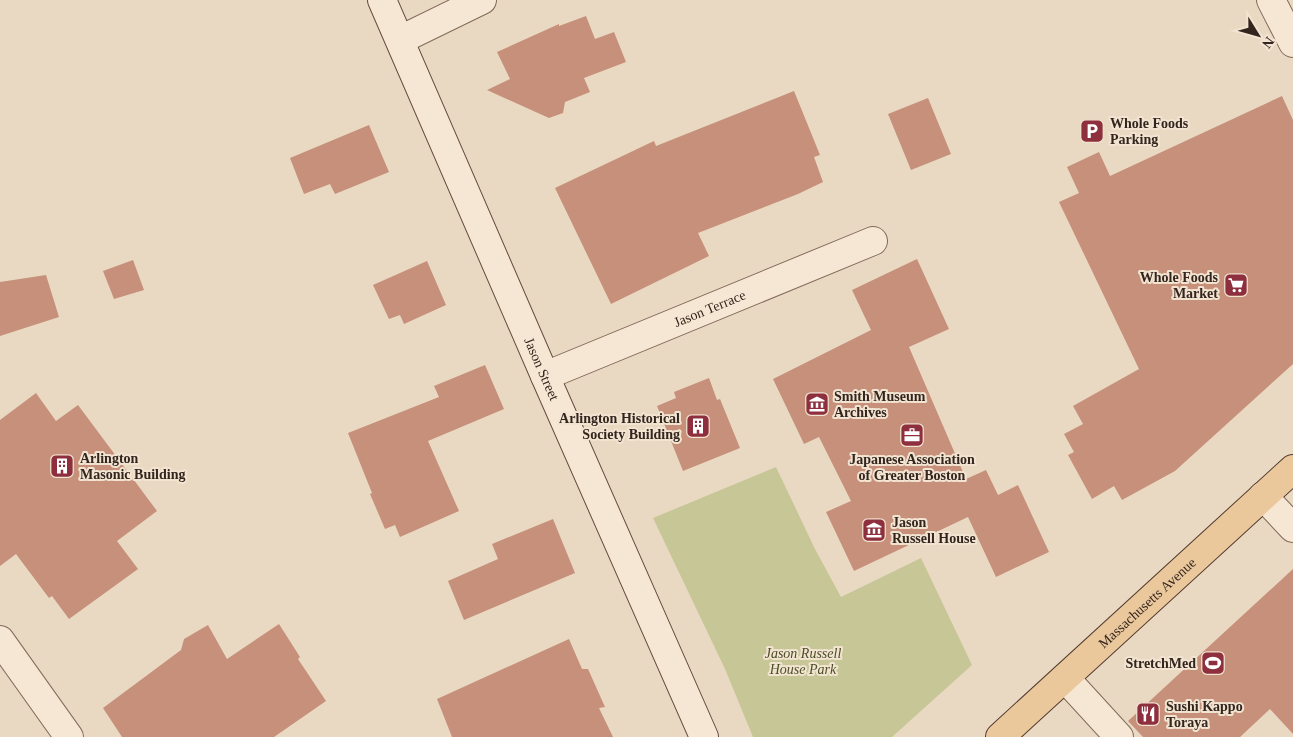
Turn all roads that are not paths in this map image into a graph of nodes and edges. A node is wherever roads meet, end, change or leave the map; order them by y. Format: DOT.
graph roads {
  1 [pos="382,0"];
  2 [pos="482,0"];
  3 [pos="1271,0"];
  4 [pos="400,40"];
  5 [pos="1293,42"];
  6 [pos="873,241"];
  7 [pos="544,376"];
  8 [pos="1293,469"];
  9 [pos="1263,496"];
  10 [pos="1293,528"];
  11 [pos="0,640"];
  12 [pos="1065,678"];
  13 [pos="70,737"];
  14 [pos="704,737"];
  15 [pos="1000,737"];
  16 [pos="1119,737"];
  1 -- 4 [label="street, Jason Street"];
  2 -- 4 [label="street"];
  3 -- 5 [label="street"];
  4 -- 7 [label="street, Jason Street"];
  6 -- 7 [label="street, Jason Terrace"];
  7 -- 14 [label="street, Jason Street"];
  8 -- 9 [label="main road, Massachusetts Avenue"];
  9 -- 10 [label="street"];
  9 -- 12 [label="main road, Massachusetts Avenue"];
  11 -- 13 [label="street"];
  12 -- 15 [label="main road, Massachusetts Avenue"];
  12 -- 16 [label="street"];
}
